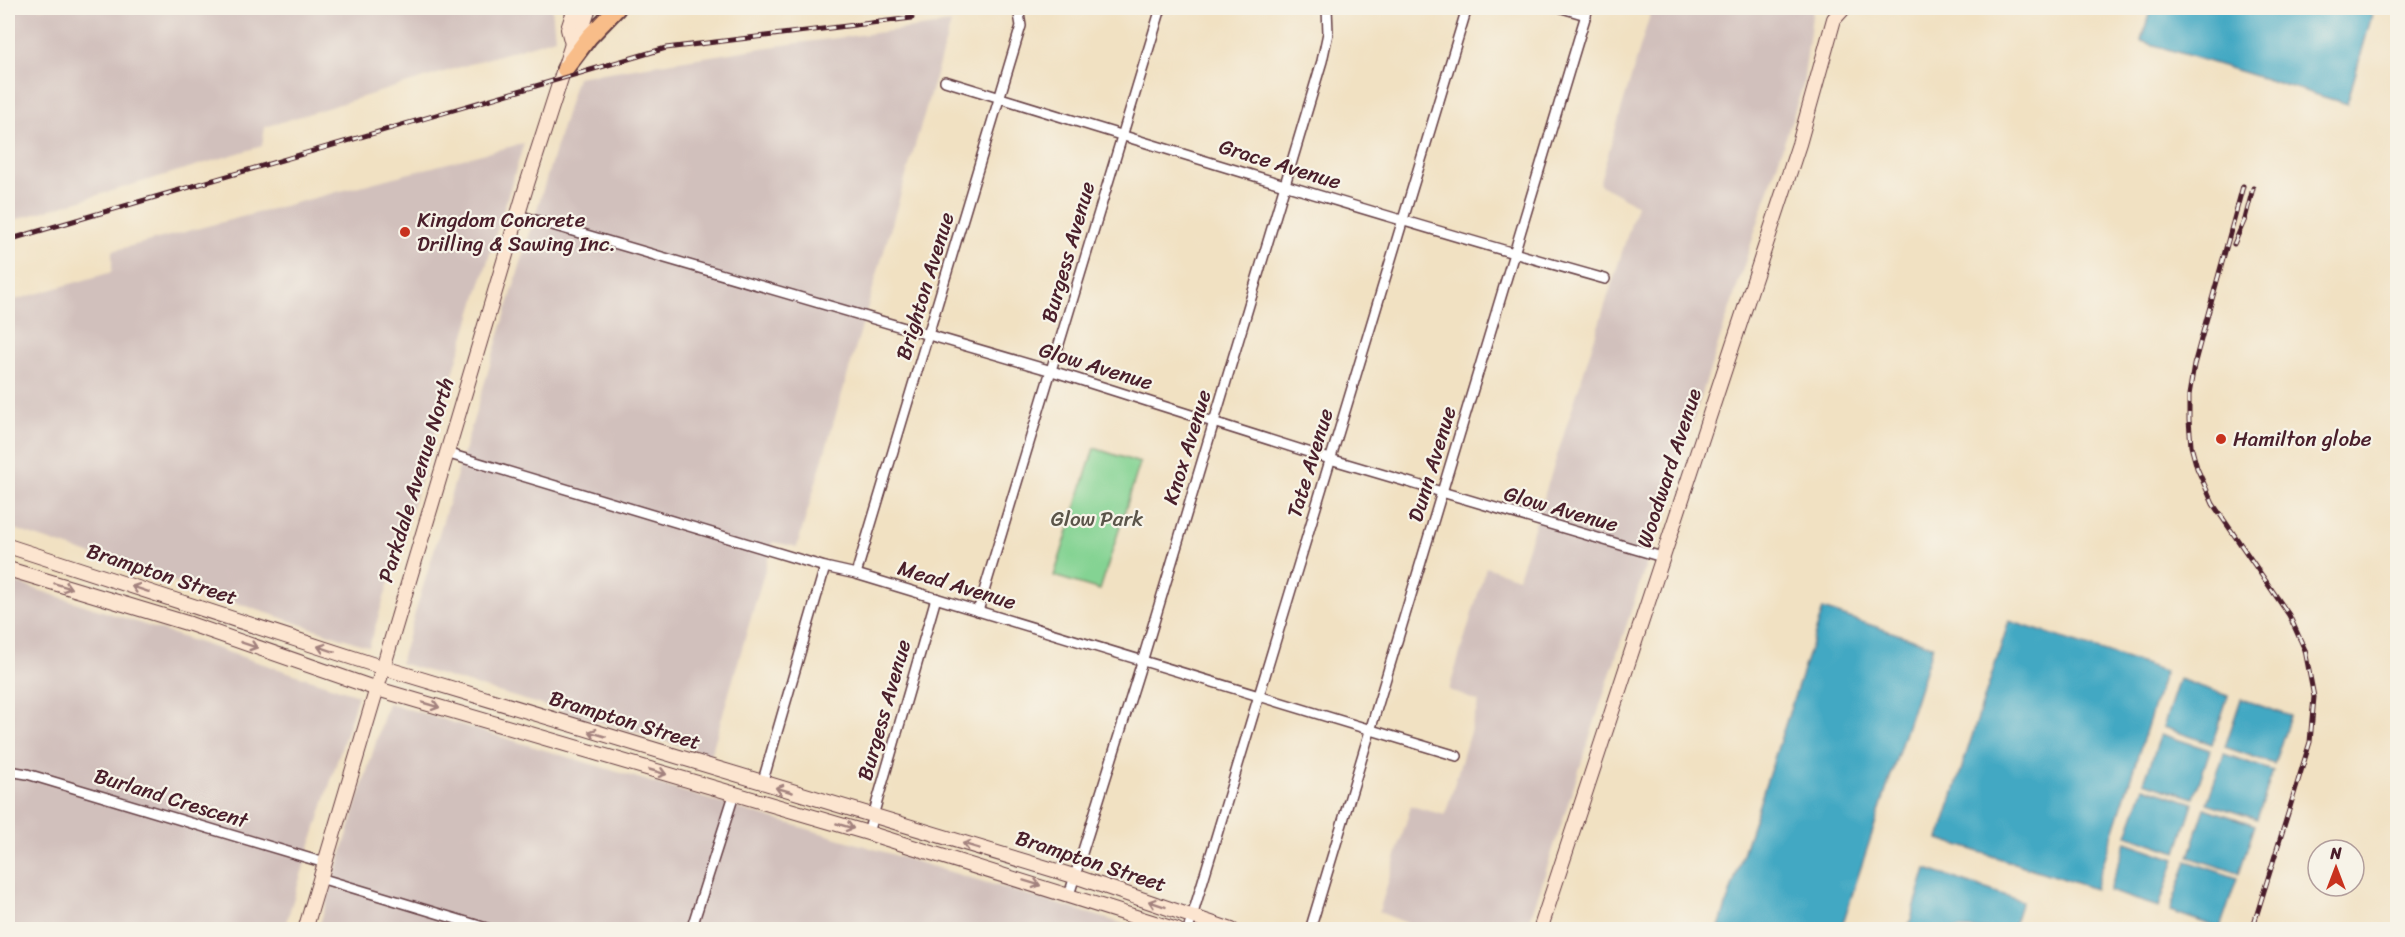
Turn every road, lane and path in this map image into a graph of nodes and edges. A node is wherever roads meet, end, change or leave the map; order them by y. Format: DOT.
graph roads {
  1 [pos="589,8"];
  2 [pos="617,8"];
  3 [pos="1018,8"];
  4 [pos="1161,8"];
  5 [pos="1327,8"];
  6 [pos="1467,8"];
  7 [pos="1562,8"];
  8 [pos="1844,8"];
  9 [pos="1587,11"];
  10 [pos="571,12"];
  11 [pos="1833,13"];
  12 [pos="572,44"];
  13 [pos="565,69"];
  14 [pos="945,81"];
  15 [pos="1000,98"];
  16 [pos="1121,135"];
  17 [pos="1285,183"];
  18 [pos="518,215"];
  19 [pos="1402,222"];
  20 [pos="1513,253"];
  21 [pos="1605,279"];
  22 [pos="929,336"];
  23 [pos="1052,371"];
  24 [pos="1213,423"];
  25 [pos="446,453"];
  26 [pos="1330,459"];
  27 [pos="1443,492"];
  28 [pos="8,546"];
  29 [pos="43,557"];
  30 [pos="1662,557"];
  31 [pos="825,567"];
  32 [pos="8,568"];
  33 [pos="856,574"];
  34 [pos="36,578"];
  35 [pos="936,598"];
  36 [pos="192,605"];
  37 [pos="978,611"];
  38 [pos="190,624"];
  39 [pos="1142,662"];
  40 [pos="381,667"];
  41 [pos="375,688"];
  42 [pos="1260,696"];
  43 [pos="1372,730"];
  44 [pos="1457,756"];
  45 [pos="8,775"];
  46 [pos="762,784"];
  47 [pos="734,795"];
  48 [pos="872,816"];
  49 [pos="868,832"];
  50 [pos="325,863"];
  51 [pos="320,878"];
  52 [pos="1077,878"];
  53 [pos="1069,895"];
  54 [pos="1191,923"];
  55 [pos="305,930"];
  56 [pos="493,930"];
  57 [pos="692,930"];
  58 [pos="1177,930"];
  59 [pos="1232,930"];
  60 [pos="1310,930"];
  61 [pos="1540,930"];
  1 -- 12 [label="street, Parkdale Avenue North"];
  2 -- 13 [label="highway"];
  3 -- 15 [label="street, Brighton Avenue"];
  4 -- 16 [label="street, Burgess Avenue"];
  5 -- 17 [label="street, Knox Avenue"];
  6 -- 19 [label="street, Tate Avenue"];
  7 -- 9 [label="street"];
  8 -- 11 [label="street, Woodward Avenue"];
  9 -- 20 [label="street, Dunn Avenue"];
  10 -- 12 [label="street, Parkdale Avenue North"];
  11 -- 30 [label="street, Woodward Avenue"];
  12 -- 13 [label="street, Parkdale Avenue North"];
  13 -- 18 [label="street, Parkdale Avenue North"];
  14 -- 15 [label="street, Grace Avenue"];
  15 -- 16 [label="street, Grace Avenue"];
  15 -- 22 [label="street, Brighton Avenue"];
  16 -- 17 [label="street, Grace Avenue"];
  16 -- 23 [label="street, Burgess Avenue"];
  17 -- 19 [label="street, Grace Avenue"];
  17 -- 24 [label="street, Knox Avenue"];
  18 -- 22 [label="street, Glow Avenue"];
  18 -- 25 [label="street, Parkdale Avenue North"];
  19 -- 20 [label="street, Grace Avenue"];
  19 -- 26 [label="street, Tate Avenue"];
  20 -- 21 [label="street, Grace Avenue"];
  20 -- 27 [label="street, Dunn Avenue"];
  22 -- 23 [label="street, Glow Avenue"];
  22 -- 33 [label="street, Brighton Avenue"];
  23 -- 24 [label="street, Glow Avenue"];
  23 -- 37 [label="street, Burgess Avenue"];
  24 -- 26 [label="street, Glow Avenue"];
  24 -- 39 [label="street, Knox Avenue"];
  25 -- 31 [label="street, Mead Avenue"];
  25 -- 40 [label="street, Parkdale Avenue North"];
  26 -- 27 [label="street, Glow Avenue"];
  26 -- 42 [label="street, Tate Avenue"];
  27 -- 30 [label="street, Glow Avenue"];
  27 -- 43 [label="street, Dunn Avenue"];
  28 -- 29 [label="street, Brampton Street"];
  29 -- 34 [label="street"];
  36 -- 29 [label="street, Brampton Street, one-way"];
  30 -- 61 [label="street, Woodward Avenue"];
  31 -- 33 [label="street, Mead Avenue"];
  31 -- 46 [label="street"];
  32 -- 34 [label="street, Brampton Street"];
  33 -- 35 [label="street, Mead Avenue"];
  34 -- 38 [label="street, Brampton Street, one-way"];
  35 -- 37 [label="street, Mead Avenue"];
  35 -- 48 [label="street, Burgess Avenue"];
  36 -- 38 [label="street"];
  40 -- 36 [label="street, Brampton Street, one-way"];
  37 -- 39 [label="street, Mead Avenue"];
  38 -- 41 [label="street, Brampton Street, one-way"];
  39 -- 42 [label="street, Mead Avenue"];
  39 -- 52 [label="street, Knox Avenue"];
  40 -- 41 [label="street, Parkdale Avenue North"];
  46 -- 40 [label="street, Brampton Street, one-way"];
  41 -- 47 [label="street, Brampton Street, one-way"];
  41 -- 50 [label="street, Parkdale Avenue North"];
  42 -- 43 [label="street, Mead Avenue"];
  42 -- 54 [label="street, Tate Avenue"];
  43 -- 44 [label="street, Mead Avenue"];
  43 -- 60 [label="street, Dunn Avenue"];
  45 -- 50 [label="street, Burland Crescent"];
  48 -- 46 [label="street, Brampton Street, one-way"];
  47 -- 49 [label="street, Brampton Street, one-way"];
  47 -- 57 [label="street"];
  48 -- 49 [label="street, Burgess Avenue"];
  52 -- 48 [label="street, Brampton Street, one-way"];
  49 -- 53 [label="street, Brampton Street, one-way"];
  50 -- 51 [label="street, Parkdale Avenue North"];
  51 -- 55 [label="street, Parkdale Avenue North"];
  51 -- 56 [label="street"];
  52 -- 53 [label="street, Knox Avenue"];
  54 -- 52 [label="street, Brampton Street, one-way"];
  53 -- 58 [label="street, Brampton Street"];
  54 -- 59 [label="street, Brampton Street"];
}
